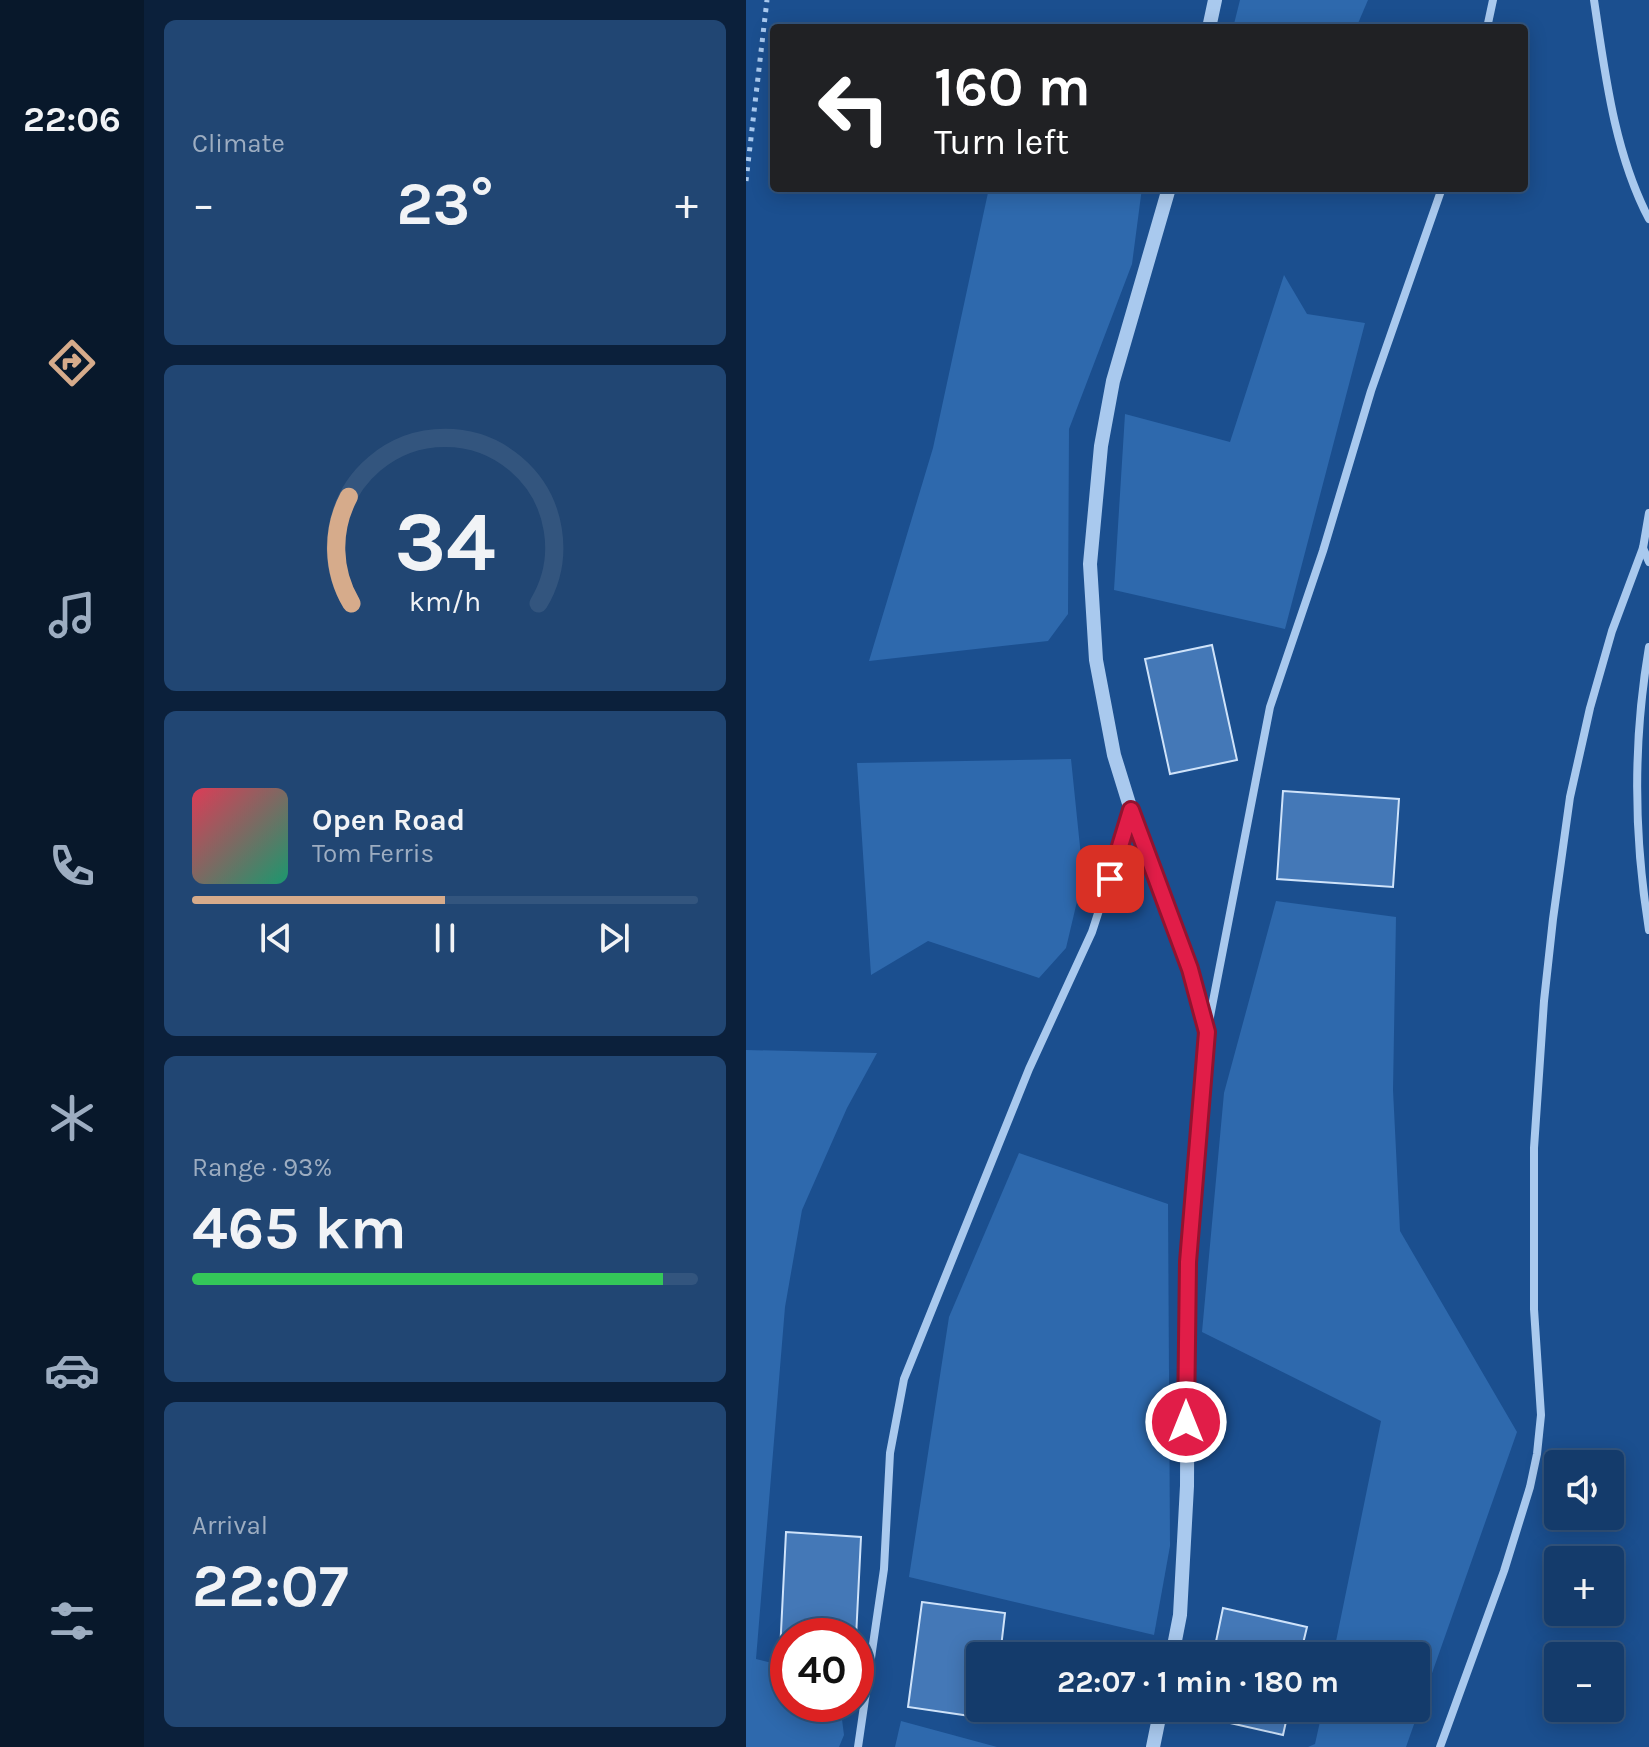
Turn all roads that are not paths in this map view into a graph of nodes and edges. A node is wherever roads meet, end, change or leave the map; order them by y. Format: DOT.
graph roads {
  1 [pos="1215,0"];
  2 [pos="1493,0"];
  3 [pos="1594,0"];
  4 [pos="1210,24"];
  5 [pos="1488,24"];
  6 [pos="1168,192"];
  7 [pos="1441,192"];
  8 [pos="1649,219"];
  9 [pos="1649,513"];
  10 [pos="1643,548"];
  11 [pos="1649,562"];
  12 [pos="1649,647"];
  13 [pos="1131,810"];
  14 [pos="1649,930"];
  15 [pos="1207,1032"];
  16 [pos="1175,1642"];
  17 [pos="1158,1722"];
  18 [pos="858,1747"];
  19 [pos="1153,1747"];
  20 [pos="1440,1747"];
  1 -- 4 [label="street"];
  2 -- 5 [label="street"];
  3 -- 8 [label="street"];
  6 -- 13 [label="street"];
  7 -- 15 [label="street"];
  9 -- 10 [label="street"];
  10 -- 11 [label="street"];
  10 -- 20 [label="street"];
  12 -- 14 [label="street"];
  13 -- 15 [label="street"];
  13 -- 18 [label="street"];
  15 -- 16 [label="street"];
  17 -- 19 [label="street"];
}
